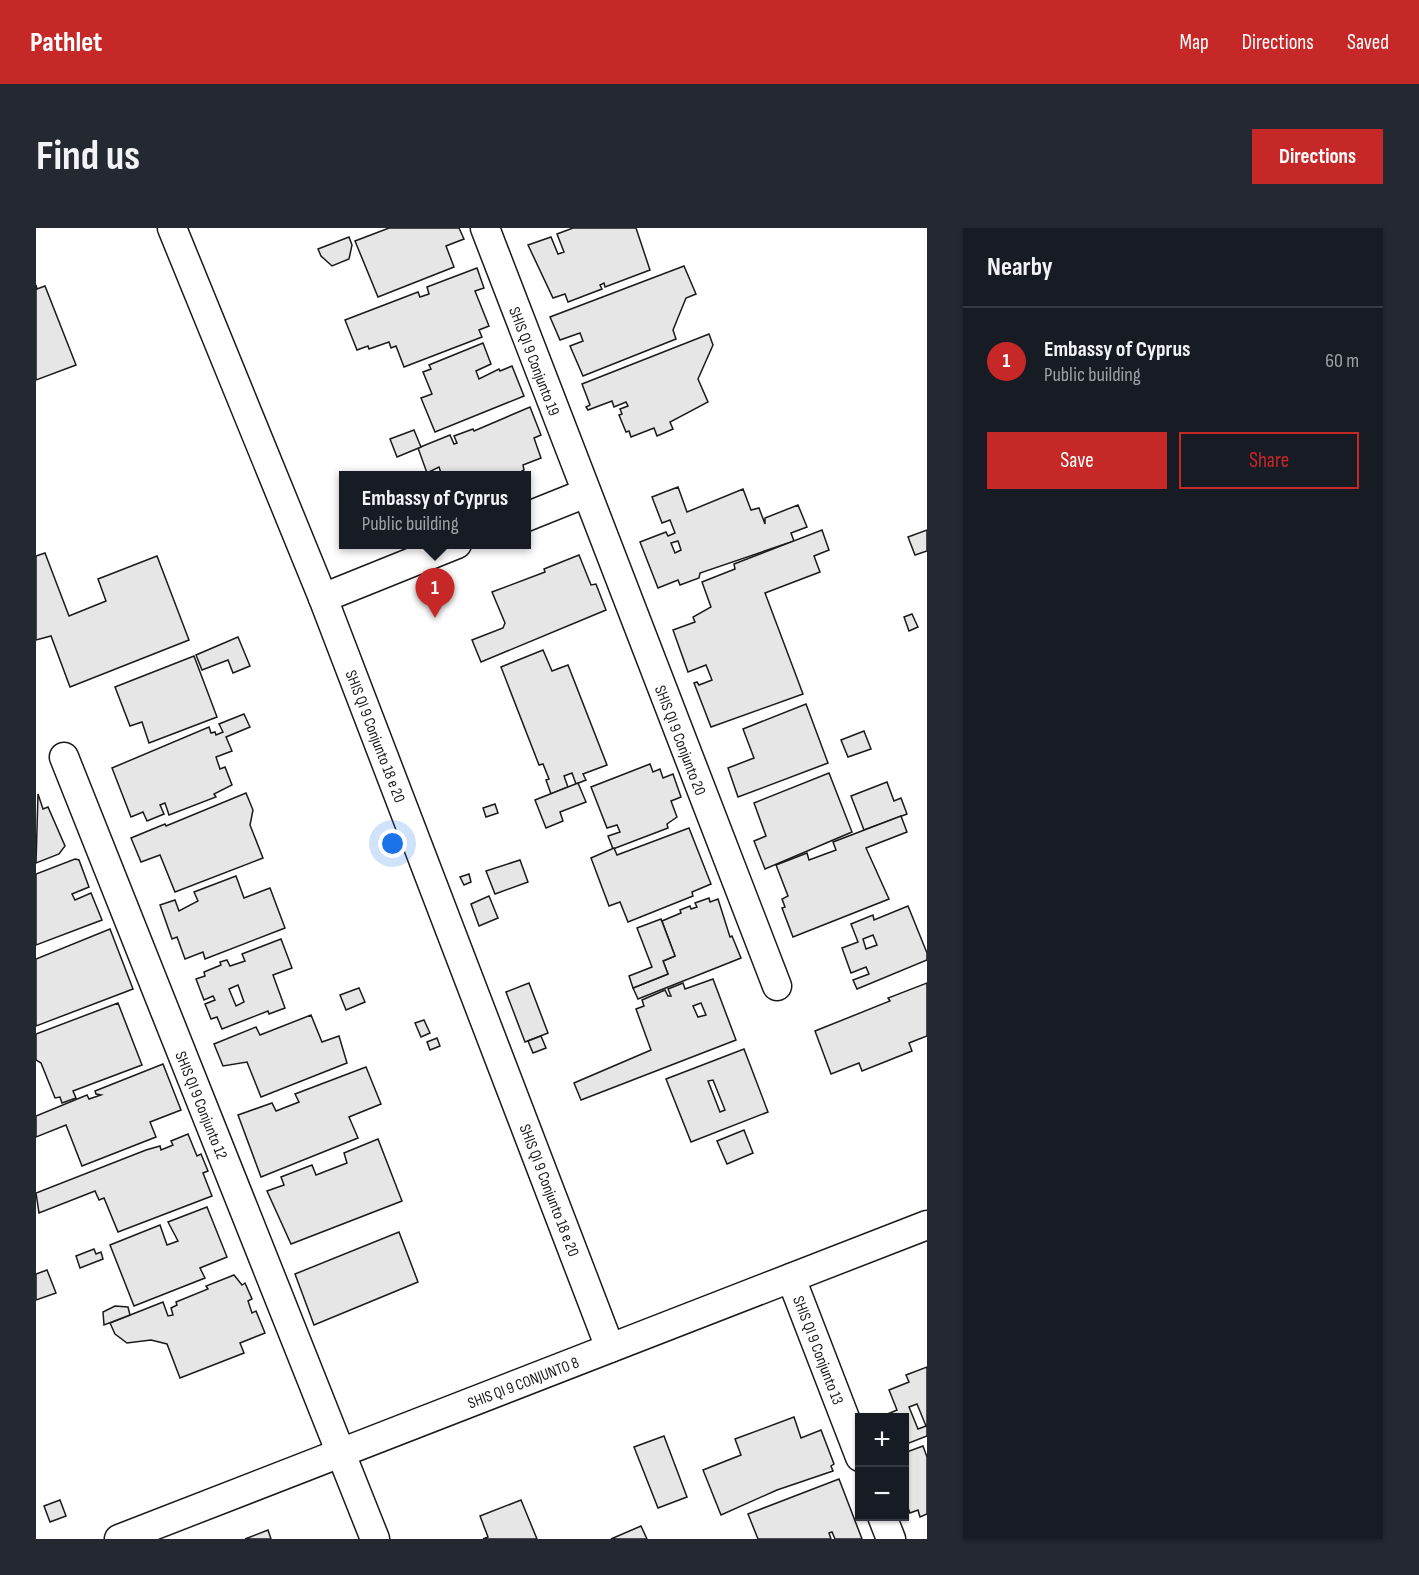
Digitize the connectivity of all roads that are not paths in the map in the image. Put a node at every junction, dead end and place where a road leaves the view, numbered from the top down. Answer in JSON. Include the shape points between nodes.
{"nodes":[{"id":1,"x":172,"y":228,"type":"edge"},
{"id":2,"x":485,"y":228,"type":"edge"},
{"id":3,"x":586,"y":494,"type":"junction"},
{"id":4,"x":531,"y":515,"type":"edge"},
{"id":5,"x":445,"y":549,"type":"edge"},
{"id":6,"x":323,"y":598,"type":"junction"},
{"id":7,"x":64,"y":757,"type":"dead end"},
{"id":8,"x":777,"y":986,"type":"dead end"},
{"id":9,"x":927,"y":1225,"type":"edge"},
{"id":10,"x":791,"y":1278,"type":"junction"},
{"id":11,"x":610,"y":1348,"type":"junction"},
{"id":12,"x":855,"y":1444,"type":"edge"},
{"id":13,"x":341,"y":1453,"type":"junction"},
{"id":14,"x":884,"y":1521,"type":"edge"},
{"id":15,"x":119,"y":1539,"type":"edge"},
{"id":16,"x":375,"y":1539,"type":"edge"},
{"id":17,"x":891,"y":1539,"type":"edge"}],
"edges":[{"from":1,"to":6,"type":"street","name":"SHIS QI 9 Conjunto 18 e 20"},
{"from":2,"to":3,"type":"street","name":"SHIS QI 9 Conjunto 19"},
{"from":3,"to":4,"type":"street"},
{"from":3,"to":8,"type":"street","name":"SHIS QI 9 Conjunto 20"},
{"from":5,"to":6,"type":"street"},
{"from":6,"to":11,"type":"street","name":"SHIS QI 9 Conjunto 18 e 20"},
{"from":7,"to":13,"type":"street","name":"SHIS QI 9 Conjunto 12"},
{"from":9,"to":10,"type":"street","name":"SHIS QI 9 CONJUNTO 8"},
{"from":10,"to":11,"type":"street","name":"SHIS QI 9 CONJUNTO 8"},
{"from":10,"to":12,"type":"street","name":"SHIS QI 9 Conjunto 13"},
{"from":11,"to":13,"type":"street","name":"SHIS QI 9 CONJUNTO 8"},
{"from":13,"to":15,"type":"street","name":"SHIS QI 9 CONJUNTO 8"},
{"from":13,"to":16,"type":"street","name":"SHIS QI 9 Conjunto 12"},
{"from":14,"to":17,"type":"street"}]}
